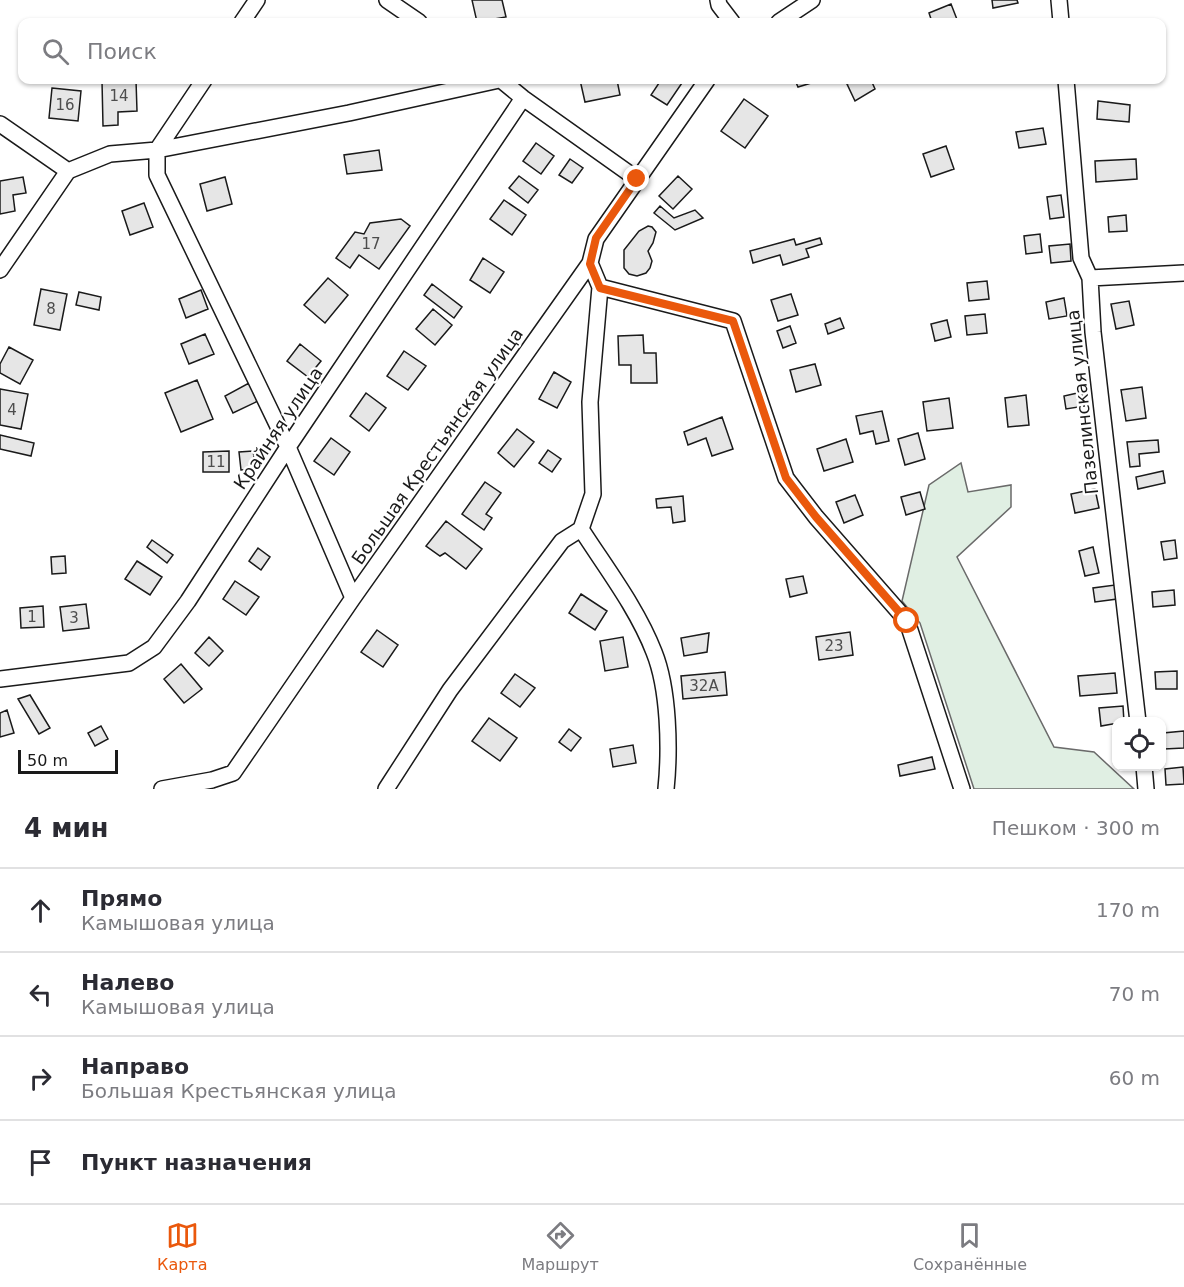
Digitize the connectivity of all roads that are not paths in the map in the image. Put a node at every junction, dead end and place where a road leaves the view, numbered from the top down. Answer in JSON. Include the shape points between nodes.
{"nodes":[{"id":1,"x":257,"y":0,"type":"edge"},
{"id":2,"x":387,"y":0,"type":"edge"},
{"id":3,"x":718,"y":0,"type":"edge"},
{"id":4,"x":812,"y":0,"type":"edge"},
{"id":5,"x":1059,"y":0,"type":"edge"},
{"id":6,"x":245,"y":18,"type":"edge"},
{"id":7,"x":413,"y":18,"type":"edge"},
{"id":8,"x":729,"y":18,"type":"edge"},
{"id":9,"x":785,"y":18,"type":"edge"},
{"id":10,"x":1061,"y":18,"type":"edge"},
{"id":11,"x":201,"y":84,"type":"edge"},
{"id":12,"x":482,"y":84,"type":"edge"},
{"id":13,"x":505,"y":84,"type":"edge"},
{"id":14,"x":704,"y":84,"type":"edge"},
{"id":15,"x":1066,"y":84,"type":"edge"},
{"id":16,"x":524,"y":98,"type":"junction"},
{"id":17,"x":0,"y":124,"type":"edge"},
{"id":18,"x":157,"y":150,"type":"junction"},
{"id":19,"x":68,"y":171,"type":"junction"},
{"id":20,"x":637,"y":179,"type":"junction"},
{"id":21,"x":590,"y":264,"type":"junction"},
{"id":22,"x":0,"y":270,"type":"edge"},
{"id":23,"x":1184,"y":273,"type":"edge"},
{"id":24,"x":1090,"y":278,"type":"junction"},
{"id":25,"x":600,"y":288,"type":"junction"},
{"id":26,"x":288,"y":447,"type":"junction"},
{"id":27,"x":580,"y":530,"type":"junction"},
{"id":28,"x":353,"y":598,"type":"junction"},
{"id":29,"x":0,"y":679,"type":"edge"},
{"id":30,"x":1137,"y":717,"type":"edge"},
{"id":31,"x":1144,"y":771,"type":"edge"},
{"id":32,"x":162,"y":789,"type":"edge"},
{"id":33,"x":386,"y":789,"type":"edge"},
{"id":34,"x":666,"y":789,"type":"edge"},
{"id":35,"x":962,"y":789,"type":"edge"},
{"id":36,"x":1146,"y":789,"type":"edge"}],
"edges":[{"from":1,"to":6,"type":"street"},
{"from":2,"to":7,"type":"street"},
{"from":3,"to":8,"type":"street"},
{"from":4,"to":9,"type":"street"},
{"from":5,"to":10,"type":"street"},
{"from":11,"to":18,"type":"street"},
{"from":12,"to":18,"type":"street"},
{"from":13,"to":16,"type":"street"},
{"from":14,"to":20,"type":"street","name":"Большая Крестьянская улица"},
{"from":15,"to":24,"type":"street","name":"Пазелинская улица","via":[[1081,258]]},
{"from":16,"to":20,"type":"street"},
{"from":16,"to":26,"type":"street","name":"Крайняя улица"},
{"from":17,"to":19,"type":"street"},
{"from":18,"to":19,"type":"street","via":[[110,154]]},
{"from":18,"to":26,"type":"street","via":[[157,176]]},
{"from":19,"to":22,"type":"street"},
{"from":20,"to":21,"type":"street","name":"Большая Крестьянская улица","via":[[596,238]]},
{"from":21,"to":25,"type":"street"},
{"from":21,"to":28,"type":"street","name":"Большая Крестьянская улица"},
{"from":23,"to":24,"type":"street"},
{"from":24,"to":30,"type":"street","name":"Пазелинская улица"},
{"from":25,"to":27,"type":"street","via":[[590,402],[593,494]]},
{"from":25,"to":35,"type":"street","via":[[733,321],[786,478],[907,621]]},
{"from":26,"to":28,"type":"street"},
{"from":26,"to":29,"type":"street","name":"Крайняя улица","via":[[154,647],[129,663]]},
{"from":27,"to":33,"type":"street","via":[[562,541],[499,624],[450,690]]},
{"from":27,"to":34,"type":"street","via":[[630,605],[654,651],[666,713]]},
{"from":28,"to":32,"type":"street","name":"Большая Крестьянская улица","via":[[233,773]]},
{"from":31,"to":36,"type":"street"}]}
